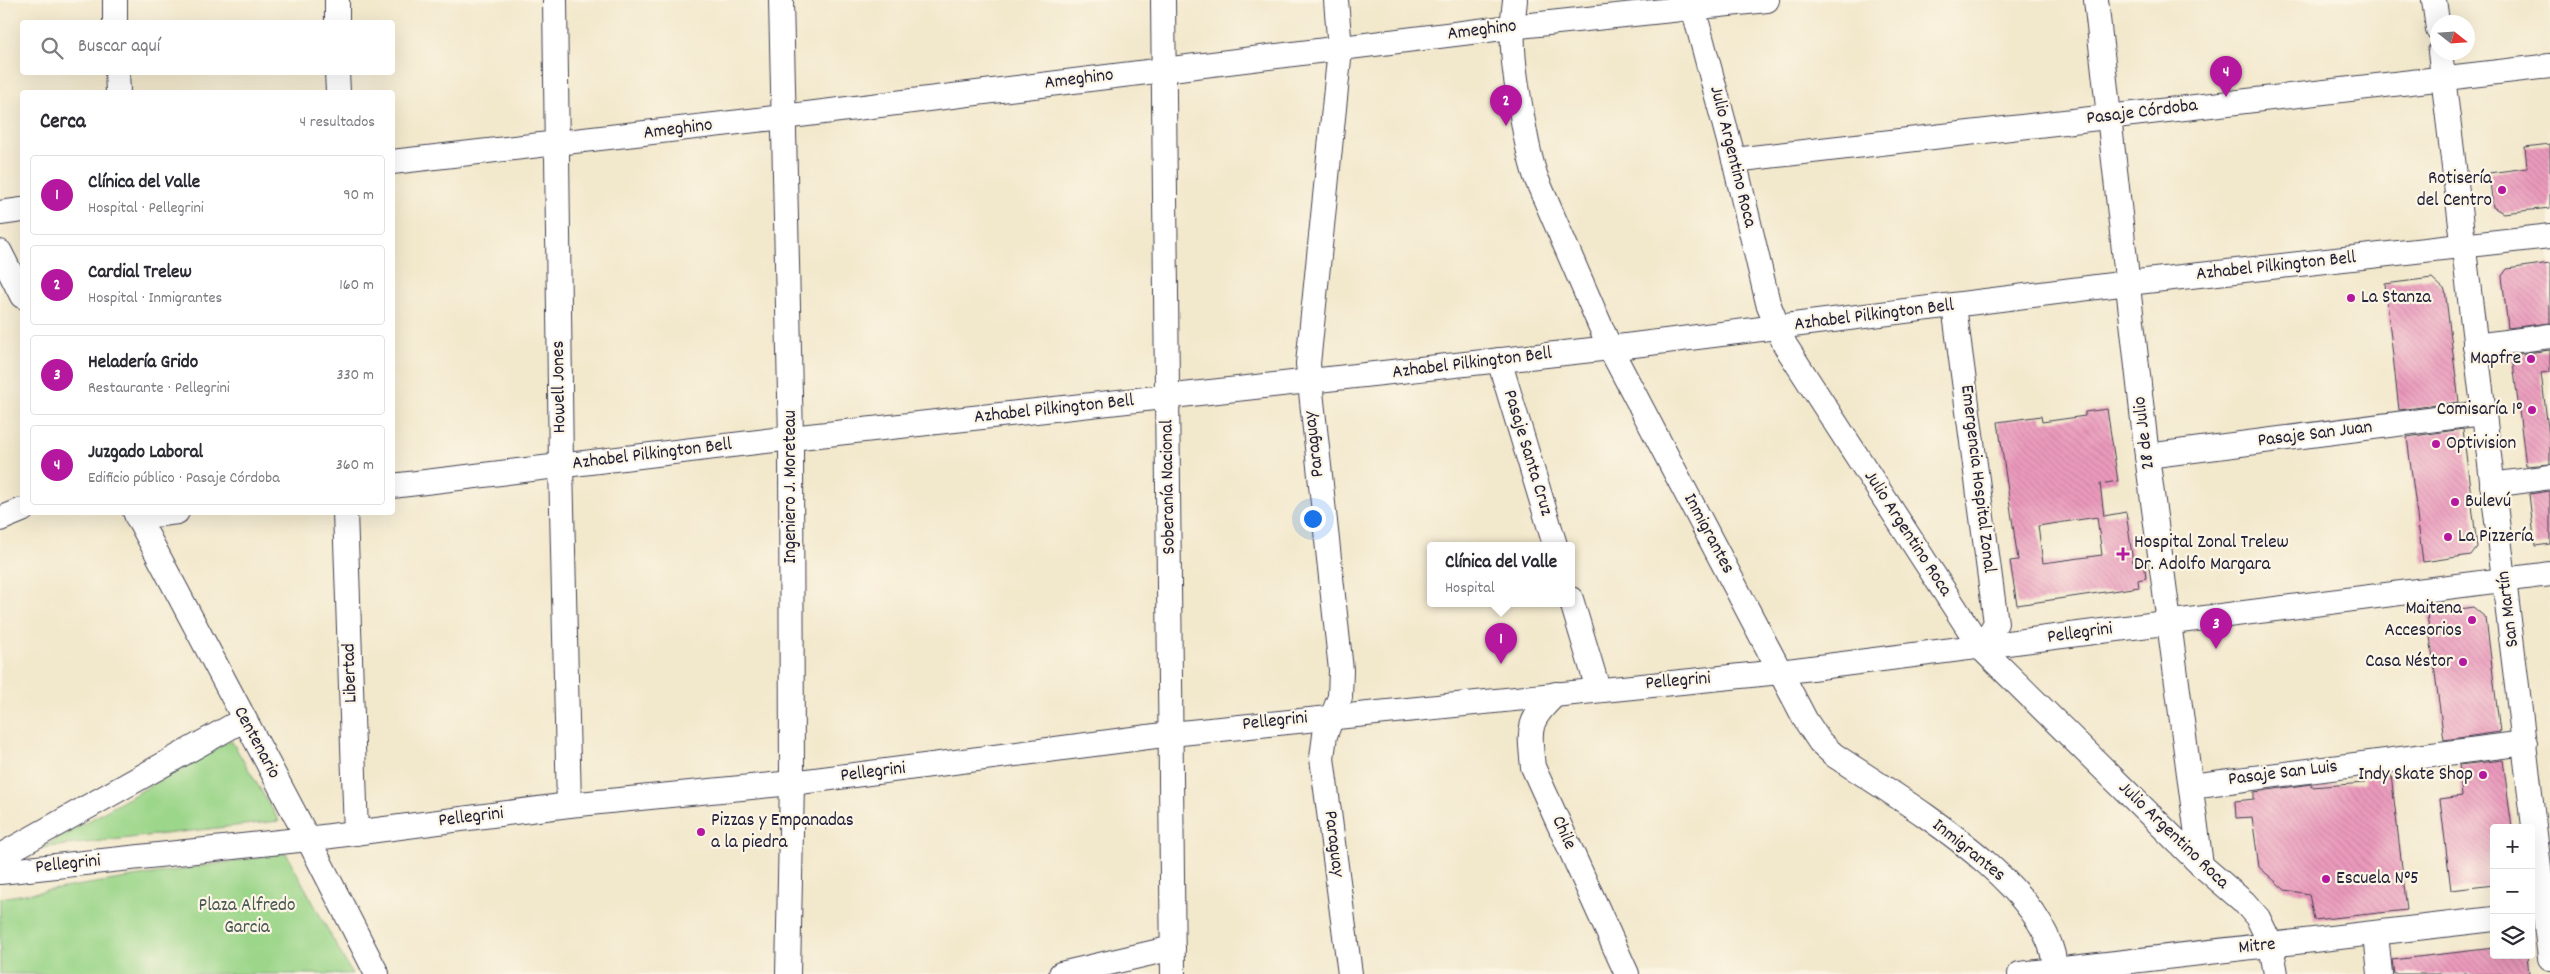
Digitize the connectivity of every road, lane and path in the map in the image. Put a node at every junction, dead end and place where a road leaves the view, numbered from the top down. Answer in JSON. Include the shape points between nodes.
{"nodes":[{"id":1,"x":114,"y":0,"type":"edge"},
{"id":2,"x":337,"y":0,"type":"edge"},
{"id":3,"x":555,"y":0,"type":"edge"},
{"id":4,"x":781,"y":0,"type":"edge"},
{"id":5,"x":1163,"y":0,"type":"edge"},
{"id":6,"x":1336,"y":0,"type":"edge"},
{"id":7,"x":1515,"y":0,"type":"edge"},
{"id":8,"x":1767,"y":0,"type":"edge"},
{"id":9,"x":2096,"y":0,"type":"edge"},
{"id":10,"x":2434,"y":0,"type":"edge"},
{"id":11,"x":1692,"y":4,"type":"edge"},
{"id":12,"x":2436,"y":15,"type":"edge"},
{"id":13,"x":115,"y":20,"type":"edge"},
{"id":14,"x":337,"y":20,"type":"edge"},
{"id":15,"x":1511,"y":27,"type":"junction"},
{"id":16,"x":1340,"y":49,"type":"junction"},
{"id":17,"x":2441,"y":60,"type":"edge"},
{"id":18,"x":2550,"y":66,"type":"edge"},
{"id":19,"x":1163,"y":69,"type":"junction"},
{"id":20,"x":117,"y":75,"type":"edge"},
{"id":21,"x":338,"y":75,"type":"edge"},
{"id":22,"x":2443,"y":78,"type":"junction"},
{"id":23,"x":118,"y":90,"type":"edge"},
{"id":24,"x":338,"y":90,"type":"edge"},
{"id":25,"x":2109,"y":117,"type":"junction"},
{"id":26,"x":782,"y":118,"type":"junction"},
{"id":27,"x":556,"y":144,"type":"junction"},
{"id":28,"x":1734,"y":160,"type":"junction"},
{"id":29,"x":395,"y":162,"type":"edge"},
{"id":30,"x":20,"y":210,"type":"edge"},
{"id":31,"x":0,"y":213,"type":"edge"},
{"id":32,"x":2550,"y":236,"type":"edge"},
{"id":33,"x":2464,"y":246,"type":"junction"},
{"id":34,"x":0,"y":252,"type":"edge"},
{"id":35,"x":2128,"y":283,"type":"junction"},
{"id":36,"x":20,"y":292,"type":"edge"},
{"id":37,"x":1954,"y":306,"type":"junction"},
{"id":38,"x":1777,"y":328,"type":"junction"},
{"id":39,"x":2550,"y":336,"type":"edge"},
{"id":40,"x":2475,"y":346,"type":"junction"},
{"id":41,"x":1610,"y":348,"type":"junction"},
{"id":42,"x":1499,"y":360,"type":"junction"},
{"id":43,"x":1308,"y":383,"type":"junction"},
{"id":44,"x":1168,"y":398,"type":"junction"},
{"id":45,"x":2483,"y":413,"type":"junction"},
{"id":46,"x":791,"y":438,"type":"junction"},
{"id":47,"x":2147,"y":456,"type":"junction"},
{"id":48,"x":561,"y":466,"type":"junction"},
{"id":49,"x":2550,"y":477,"type":"edge"},
{"id":50,"x":2492,"y":485,"type":"junction"},
{"id":51,"x":395,"y":486,"type":"edge"},
{"id":52,"x":20,"y":511,"type":"edge"},
{"id":53,"x":136,"y":515,"type":"edge"},
{"id":54,"x":345,"y":515,"type":"edge"},
{"id":55,"x":0,"y":519,"type":"edge"},
{"id":56,"x":1554,"y":542,"type":"edge"},
{"id":57,"x":2550,"y":574,"type":"edge"},
{"id":58,"x":2505,"y":580,"type":"junction"},
{"id":59,"x":1573,"y":607,"type":"edge"},
{"id":60,"x":2170,"y":621,"type":"junction"},
{"id":61,"x":1981,"y":648,"type":"junction"},
{"id":62,"x":1780,"y":672,"type":"junction"},
{"id":63,"x":1598,"y":689,"type":"junction"},
{"id":64,"x":1556,"y":694,"type":"junction"},
{"id":65,"x":1333,"y":716,"type":"junction"},
{"id":66,"x":243,"y":720,"type":"junction"},
{"id":67,"x":1171,"y":734,"type":"junction"},
{"id":68,"x":2525,"y":744,"type":"junction"},
{"id":69,"x":792,"y":783,"type":"junction"},
{"id":70,"x":2191,"y":786,"type":"junction"},
{"id":71,"x":570,"y":805,"type":"junction"},
{"id":72,"x":356,"y":833,"type":"junction"},
{"id":73,"x":308,"y":839,"type":"junction"},
{"id":74,"x":0,"y":856,"type":"edge"},
{"id":75,"x":2201,"y":865,"type":"junction"},
{"id":76,"x":0,"y":872,"type":"edge"},
{"id":77,"x":2542,"y":913,"type":"edge"},
{"id":78,"x":2490,"y":920,"type":"edge"},
{"id":79,"x":2376,"y":934,"type":"junction"},
{"id":80,"x":2271,"y":946,"type":"junction"},
{"id":81,"x":1173,"y":948,"type":"junction"},
{"id":82,"x":2550,"y":958,"type":"edge"},
{"id":83,"x":2055,"y":972,"type":"edge"},
{"id":84,"x":377,"y":974,"type":"edge"},
{"id":85,"x":788,"y":974,"type":"edge"},
{"id":86,"x":1061,"y":974,"type":"edge"},
{"id":87,"x":1173,"y":974,"type":"edge"},
{"id":88,"x":1350,"y":974,"type":"edge"},
{"id":89,"x":1627,"y":974,"type":"edge"},
{"id":90,"x":2020,"y":974,"type":"edge"},
{"id":91,"x":2276,"y":974,"type":"edge"},
{"id":92,"x":2380,"y":974,"type":"edge"}],
"edges":[{"from":1,"to":13,"type":"street"},
{"from":2,"to":14,"type":"street"},
{"from":3,"to":27,"type":"street","name":"Howell Jones"},
{"from":4,"to":26,"type":"street","name":"Ingeniero J. Moreteau"},
{"from":5,"to":19,"type":"street","name":"Soberanía Nacional"},
{"from":6,"to":16,"type":"street","name":"Paraguay"},
{"from":7,"to":15,"type":"street","name":"Inmigrantes"},
{"from":8,"to":11,"type":"street","name":"Ameghino"},
{"from":9,"to":25,"type":"street","name":"28 de Julio"},
{"from":10,"to":12,"type":"street"},
{"from":11,"to":15,"type":"street","name":"Ameghino"},
{"from":11,"to":28,"type":"street","name":"Julio Argentino Roca"},
{"from":15,"to":16,"type":"street","name":"Ameghino"},
{"from":15,"to":41,"type":"street","name":"Inmigrantes","via":[[1514,72],[1530,162]]},
{"from":16,"to":19,"type":"street","name":"Ameghino"},
{"from":16,"to":43,"type":"street","name":"Paraguay"},
{"from":17,"to":22,"type":"street","name":"San Martín"},
{"from":18,"to":22,"type":"street","name":"Pasaje Córdoba"},
{"from":19,"to":26,"type":"street","name":"Ameghino"},
{"from":19,"to":44,"type":"street","name":"Soberanía Nacional"},
{"from":20,"to":23,"type":"street"},
{"from":21,"to":24,"type":"street"},
{"from":22,"to":25,"type":"street","name":"Pasaje Córdoba"},
{"from":22,"to":33,"type":"street","name":"San Martín"},
{"from":25,"to":28,"type":"street","name":"Pasaje Córdoba"},
{"from":25,"to":35,"type":"street","name":"28 de Julio"},
{"from":26,"to":27,"type":"street","name":"Ameghino"},
{"from":26,"to":46,"type":"street","name":"Ingeniero J. Moreteau"},
{"from":27,"to":29,"type":"street","name":"Ameghino"},
{"from":27,"to":48,"type":"street","name":"Howell Jones"},
{"from":28,"to":38,"type":"street","name":"Julio Argentino Roca","via":[[1768,303]]},
{"from":30,"to":31,"type":"street"},
{"from":32,"to":33,"type":"street","name":"Azhabel Pilkington Bell"},
{"from":33,"to":35,"type":"street","name":"Azhabel Pilkington Bell"},
{"from":33,"to":40,"type":"street","name":"San Martín"},
{"from":34,"to":36,"type":"street"},
{"from":35,"to":37,"type":"street","name":"Azhabel Pilkington Bell"},
{"from":35,"to":47,"type":"street","name":"28 de Julio"},
{"from":37,"to":38,"type":"street","name":"Azhabel Pilkington Bell"},
{"from":37,"to":61,"type":"street","name":"Emergencia Hospital Zonal","via":[[1996,622]]},
{"from":38,"to":41,"type":"street","name":"Azhabel Pilkington Bell"},
{"from":38,"to":61,"type":"street","name":"Julio Argentino Roca"},
{"from":39,"to":40,"type":"street"},
{"from":40,"to":45,"type":"street","name":"San Martín"},
{"from":41,"to":42,"type":"street","name":"Azhabel Pilkington Bell"},
{"from":41,"to":62,"type":"street","name":"Inmigrantes"},
{"from":42,"to":43,"type":"street","name":"Azhabel Pilkington Bell"},
{"from":42,"to":56,"type":"street","name":"Pasaje Santa Cruz"},
{"from":43,"to":44,"type":"street","name":"Azhabel Pilkington Bell"},
{"from":43,"to":65,"type":"street","name":"Paraguay","via":[[1341,670],[1340,697]]},
{"from":44,"to":46,"type":"street","name":"Azhabel Pilkington Bell"},
{"from":44,"to":67,"type":"street","name":"Soberanía Nacional"},
{"from":45,"to":47,"type":"street","name":"Pasaje San Juan"},
{"from":45,"to":50,"type":"street","name":"San Martín"},
{"from":46,"to":48,"type":"street","name":"Azhabel Pilkington Bell"},
{"from":46,"to":69,"type":"street","name":"Ingeniero J. Moreteau"},
{"from":47,"to":60,"type":"street","name":"28 de Julio"},
{"from":48,"to":51,"type":"street","name":"Azhabel Pilkington Bell"},
{"from":48,"to":71,"type":"street","name":"Howell Jones"},
{"from":49,"to":50,"type":"street"},
{"from":50,"to":58,"type":"street","name":"San Martín"},
{"from":52,"to":55,"type":"street"},
{"from":53,"to":66,"type":"street","name":"Centenario"},
{"from":54,"to":72,"type":"street","name":"Libertad"},
{"from":57,"to":58,"type":"street","name":"Pellegrini"},
{"from":58,"to":60,"type":"street","name":"Pellegrini"},
{"from":58,"to":68,"type":"street","name":"San Martín"},
{"from":59,"to":63,"type":"street"},
{"from":60,"to":61,"type":"street","name":"Pellegrini"},
{"from":60,"to":70,"type":"street","name":"28 de Julio"},
{"from":61,"to":62,"type":"street","name":"Pellegrini"},
{"from":61,"to":75,"type":"street","name":"Julio Argentino Roca"},
{"from":62,"to":63,"type":"street","name":"Pellegrini"},
{"from":62,"to":83,"type":"street","name":"Inmigrantes","via":[[1820,742],[1834,755],[1959,840],[2010,884],[2038,921],[2050,945]]},
{"from":63,"to":64,"type":"street","name":"Pellegrini"},
{"from":64,"to":65,"type":"street","name":"Pellegrini"},
{"from":64,"to":89,"type":"street","name":"Chile","via":[[1537,712],[1533,722],[1533,766]]},
{"from":65,"to":67,"type":"street","name":"Pellegrini"},
{"from":65,"to":88,"type":"street","name":"Paraguay","via":[[1325,734],[1322,758]]},
{"from":66,"to":73,"type":"street","name":"Centenario"},
{"from":66,"to":74,"type":"street","name":"Pellegrini"},
{"from":67,"to":69,"type":"street","name":"Pellegrini"},
{"from":67,"to":81,"type":"street","name":"Soberanía Nacional"},
{"from":68,"to":70,"type":"street","name":"Pasaje San Luis"},
{"from":68,"to":77,"type":"street","name":"San Martín"},
{"from":69,"to":71,"type":"street","name":"Pellegrini"},
{"from":69,"to":85,"type":"street","name":"Ingeniero J. Moreteau"},
{"from":70,"to":75,"type":"street","name":"28 de Julio"},
{"from":71,"to":72,"type":"street","name":"Pellegrini"},
{"from":72,"to":73,"type":"street","name":"Pellegrini"},
{"from":73,"to":76,"type":"street","name":"Pellegrini"},
{"from":73,"to":84,"type":"street","name":"Centenario"},
{"from":75,"to":80,"type":"street","name":"Julio Argentino Roca","via":[[2258,918]]},
{"from":77,"to":82,"type":"street","name":"San Martín"},
{"from":78,"to":79,"type":"street","name":"Mitre"},
{"from":79,"to":80,"type":"street","name":"Mitre"},
{"from":79,"to":92,"type":"street"},
{"from":80,"to":83,"type":"street","name":"Mitre"},
{"from":80,"to":91,"type":"street","name":"Julio Argentino Roca"},
{"from":81,"to":86,"type":"street"},
{"from":81,"to":87,"type":"street","name":"Soberanía Nacional"},
{"from":83,"to":90,"type":"street","name":"Mitre"}]}
